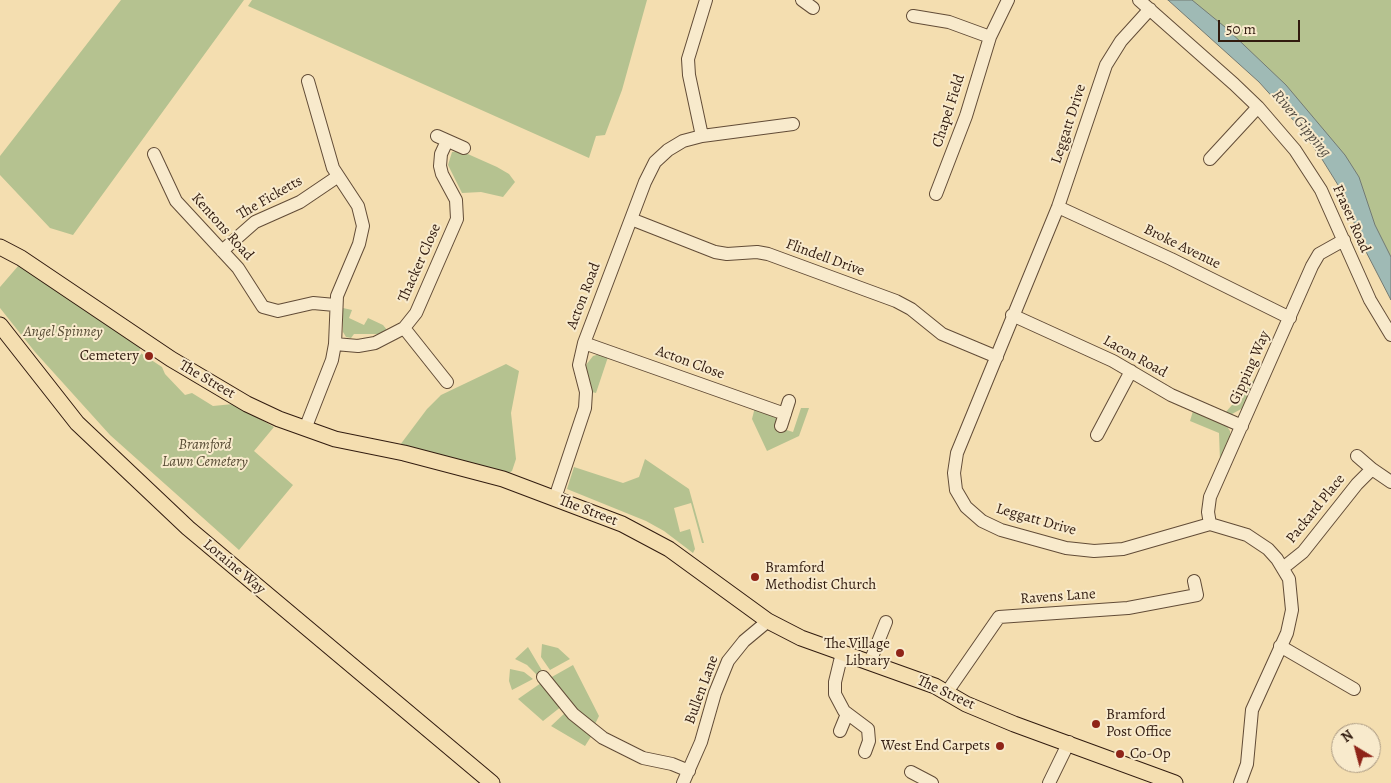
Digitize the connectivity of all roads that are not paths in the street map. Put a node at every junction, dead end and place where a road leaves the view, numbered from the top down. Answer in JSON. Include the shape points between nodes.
{"nodes":[{"id":1,"x":706,"y":0,"type":"edge"},
{"id":2,"x":802,"y":0,"type":"edge"},
{"id":3,"x":1008,"y":0,"type":"edge"},
{"id":4,"x":1140,"y":0,"type":"edge"},
{"id":5,"x":813,"y":8,"type":"dead end"},
{"id":6,"x":1150,"y":9,"type":"junction"},
{"id":7,"x":913,"y":16,"type":"dead end"},
{"id":8,"x":990,"y":37,"type":"junction"},
{"id":9,"x":308,"y":81,"type":"dead end"},
{"id":10,"x":1258,"y":107,"type":"junction"},
{"id":11,"x":792,"y":124,"type":"dead end"},
{"id":12,"x":702,"y":136,"type":"junction"},
{"id":13,"x":464,"y":148,"type":"dead end"},
{"id":14,"x":154,"y":154,"type":"dead end"},
{"id":15,"x":1210,"y":159,"type":"dead end"},
{"id":16,"x":337,"y":177,"type":"junction"},
{"id":17,"x":936,"y":194,"type":"dead end"},
{"id":18,"x":1058,"y":207,"type":"junction"},
{"id":19,"x":631,"y":219,"type":"junction"},
{"id":20,"x":1344,"y":240,"type":"junction"},
{"id":21,"x":0,"y":247,"type":"edge"},
{"id":22,"x":222,"y":251,"type":"junction"},
{"id":23,"x":335,"y":304,"type":"junction"},
{"id":24,"x":1012,"y":316,"type":"junction"},
{"id":25,"x":1290,"y":318,"type":"junction"},
{"id":26,"x":0,"y":326,"type":"edge"},
{"id":27,"x":404,"y":328,"type":"junction"},
{"id":28,"x":1391,"y":335,"type":"edge"},
{"id":29,"x":584,"y":343,"type":"junction"},
{"id":30,"x":336,"y":344,"type":"junction"},
{"id":31,"x":997,"y":357,"type":"junction"},
{"id":32,"x":1131,"y":371,"type":"junction"},
{"id":33,"x":447,"y":382,"type":"dead end"},
{"id":34,"x":790,"y":401,"type":"dead end"},
{"id":35,"x":1242,"y":426,"type":"junction"},
{"id":36,"x":305,"y":428,"type":"junction"},
{"id":37,"x":1096,"y":436,"type":"dead end"},
{"id":38,"x":1357,"y":456,"type":"dead end"},
{"id":39,"x":1372,"y":469,"type":"junction"},
{"id":40,"x":1391,"y":482,"type":"edge"},
{"id":41,"x":554,"y":498,"type":"junction"},
{"id":42,"x":1210,"y":524,"type":"junction"},
{"id":43,"x":1283,"y":568,"type":"junction"},
{"id":44,"x":1194,"y":581,"type":"dead end"},
{"id":45,"x":768,"y":621,"type":"junction"},
{"id":46,"x":886,"y":622,"type":"dead end"},
{"id":47,"x":1280,"y":646,"type":"junction"},
{"id":48,"x":842,"y":653,"type":"junction"},
{"id":49,"x":870,"y":662,"type":"junction"},
{"id":50,"x":543,"y":678,"type":"dead end"},
{"id":51,"x":1354,"y":689,"type":"dead end"},
{"id":52,"x":947,"y":692,"type":"junction"},
{"id":53,"x":847,"y":714,"type":"junction"},
{"id":54,"x":840,"y":730,"type":"dead end"},
{"id":55,"x":1069,"y":742,"type":"junction"},
{"id":56,"x":865,"y":752,"type":"dead end"},
{"id":57,"x":912,"y":772,"type":"dead end"},
{"id":58,"x":686,"y":777,"type":"edge"},
{"id":59,"x":492,"y":783,"type":"edge"},
{"id":60,"x":932,"y":783,"type":"edge"},
{"id":61,"x":1049,"y":783,"type":"edge"},
{"id":62,"x":1175,"y":783,"type":"edge"},
{"id":63,"x":1240,"y":783,"type":"edge"}],
"edges":[{"from":1,"to":12,"type":"street","via":[[688,59]]},
{"from":2,"to":5,"type":"street"},
{"from":3,"to":8,"type":"street","name":"Chapel Field"},
{"from":4,"to":6,"type":"street","name":"Fraser Road"},
{"from":6,"to":10,"type":"street","name":"Fraser Road"},
{"from":6,"to":18,"type":"street","name":"Leggatt Drive","via":[[1106,65]]},
{"from":7,"to":8,"type":"street","via":[[949,22]]},
{"from":8,"to":17,"type":"street","name":"Chapel Field","via":[[966,116]]},
{"from":9,"to":16,"type":"street"},
{"from":10,"to":15,"type":"street"},
{"from":10,"to":20,"type":"street","name":"Fraser Road","via":[[1312,175]]},
{"from":11,"to":12,"type":"street","name":"Acton Road"},
{"from":12,"to":19,"type":"street","name":"Acton Road","via":[[675,145],[656,162]]},
{"from":13,"to":27,"type":"street","name":"Thacker Close","via":[[442,138],[440,166],[456,200],[457,219],[416,313]]},
{"from":14,"to":22,"type":"street","name":"Kentons Road","via":[[176,201]]},
{"from":16,"to":22,"type":"street","name":"The Ficketts","via":[[300,202],[256,222]]},
{"from":16,"to":23,"type":"street","via":[[358,206],[363,226]]},
{"from":18,"to":24,"type":"street","name":"Leggatt Drive"},
{"from":18,"to":25,"type":"street","name":"Broke Avenue"},
{"from":19,"to":29,"type":"street","name":"Acton Road"},
{"from":19,"to":31,"type":"street","name":"Flindell Drive","via":[[715,252],[768,254],[896,301],[942,334]]},
{"from":20,"to":25,"type":"street","name":"Gipping Way","via":[[1319,254]]},
{"from":20,"to":28,"type":"street","name":"Fraser Road","via":[[1370,300]]},
{"from":21,"to":36,"type":"main road","name":"The Street","via":[[171,359],[248,404]]},
{"from":22,"to":23,"type":"street","name":"Kentons Road","via":[[266,309],[278,311],[313,303]]},
{"from":23,"to":30,"type":"street"},
{"from":24,"to":31,"type":"street","name":"Leggatt Drive"},
{"from":24,"to":32,"type":"street","name":"Lacon Road"},
{"from":25,"to":35,"type":"street","name":"Gipping Way"},
{"from":26,"to":59,"type":"main road","name":"Loraine Way","via":[[76,424],[181,521]]},
{"from":27,"to":30,"type":"street","name":"Thacker Close","via":[[375,343],[358,346]]},
{"from":27,"to":33,"type":"street"},
{"from":29,"to":34,"type":"street","name":"Acton Close","via":[[783,420]]},
{"from":29,"to":41,"type":"street","name":"Acton Road","via":[[579,365],[586,392],[585,408]]},
{"from":30,"to":36,"type":"street","via":[[328,374]]},
{"from":31,"to":42,"type":"street","name":"Leggatt Drive","via":[[957,452],[954,473],[956,490],[966,507],[982,521],[1001,530],[1066,548],[1094,551],[1123,549]]},
{"from":32,"to":35,"type":"street","name":"Lacon Road","via":[[1171,395]]},
{"from":32,"to":37,"type":"street"},
{"from":35,"to":42,"type":"street","name":"Gipping Way","via":[[1210,497]]},
{"from":36,"to":41,"type":"main road","name":"The Street","via":[[335,439],[476,471]]},
{"from":38,"to":39,"type":"street"},
{"from":39,"to":40,"type":"street"},
{"from":39,"to":43,"type":"street","name":"Packard Place","via":[[1303,552]]},
{"from":41,"to":45,"type":"main road","name":"The Street","via":[[645,535]]},
{"from":42,"to":43,"type":"street","name":"Leggatt Drive","via":[[1233,529],[1258,541]]},
{"from":43,"to":47,"type":"street","name":"Leggatt Drive","via":[[1289,579],[1292,610],[1287,633]]},
{"from":44,"to":52,"type":"street","name":"Ravens Lane","via":[[1197,595],[1128,608],[999,617]]},
{"from":45,"to":48,"type":"main road","name":"The Street","via":[[801,638]]},
{"from":45,"to":58,"type":"street","name":"Bullen Lane","via":[[744,641],[728,661]]},
{"from":46,"to":49,"type":"street"},
{"from":47,"to":51,"type":"street"},
{"from":47,"to":63,"type":"street","name":"Leggatt Drive","via":[[1252,710],[1247,764]]},
{"from":48,"to":49,"type":"main road","name":"The Street"},
{"from":48,"to":53,"type":"street","via":[[834,688],[836,698]]},
{"from":49,"to":52,"type":"main road","name":"The Street"},
{"from":50,"to":58,"type":"street","via":[[573,714],[599,735],[643,758],[672,764]]},
{"from":52,"to":55,"type":"main road","name":"The Street","via":[[966,704],[1014,724]]},
{"from":53,"to":54,"type":"street"},
{"from":53,"to":56,"type":"street","via":[[868,729],[870,741]]},
{"from":55,"to":61,"type":"street"},
{"from":55,"to":62,"type":"main road","name":"The Street"},
{"from":57,"to":60,"type":"street"}]}
